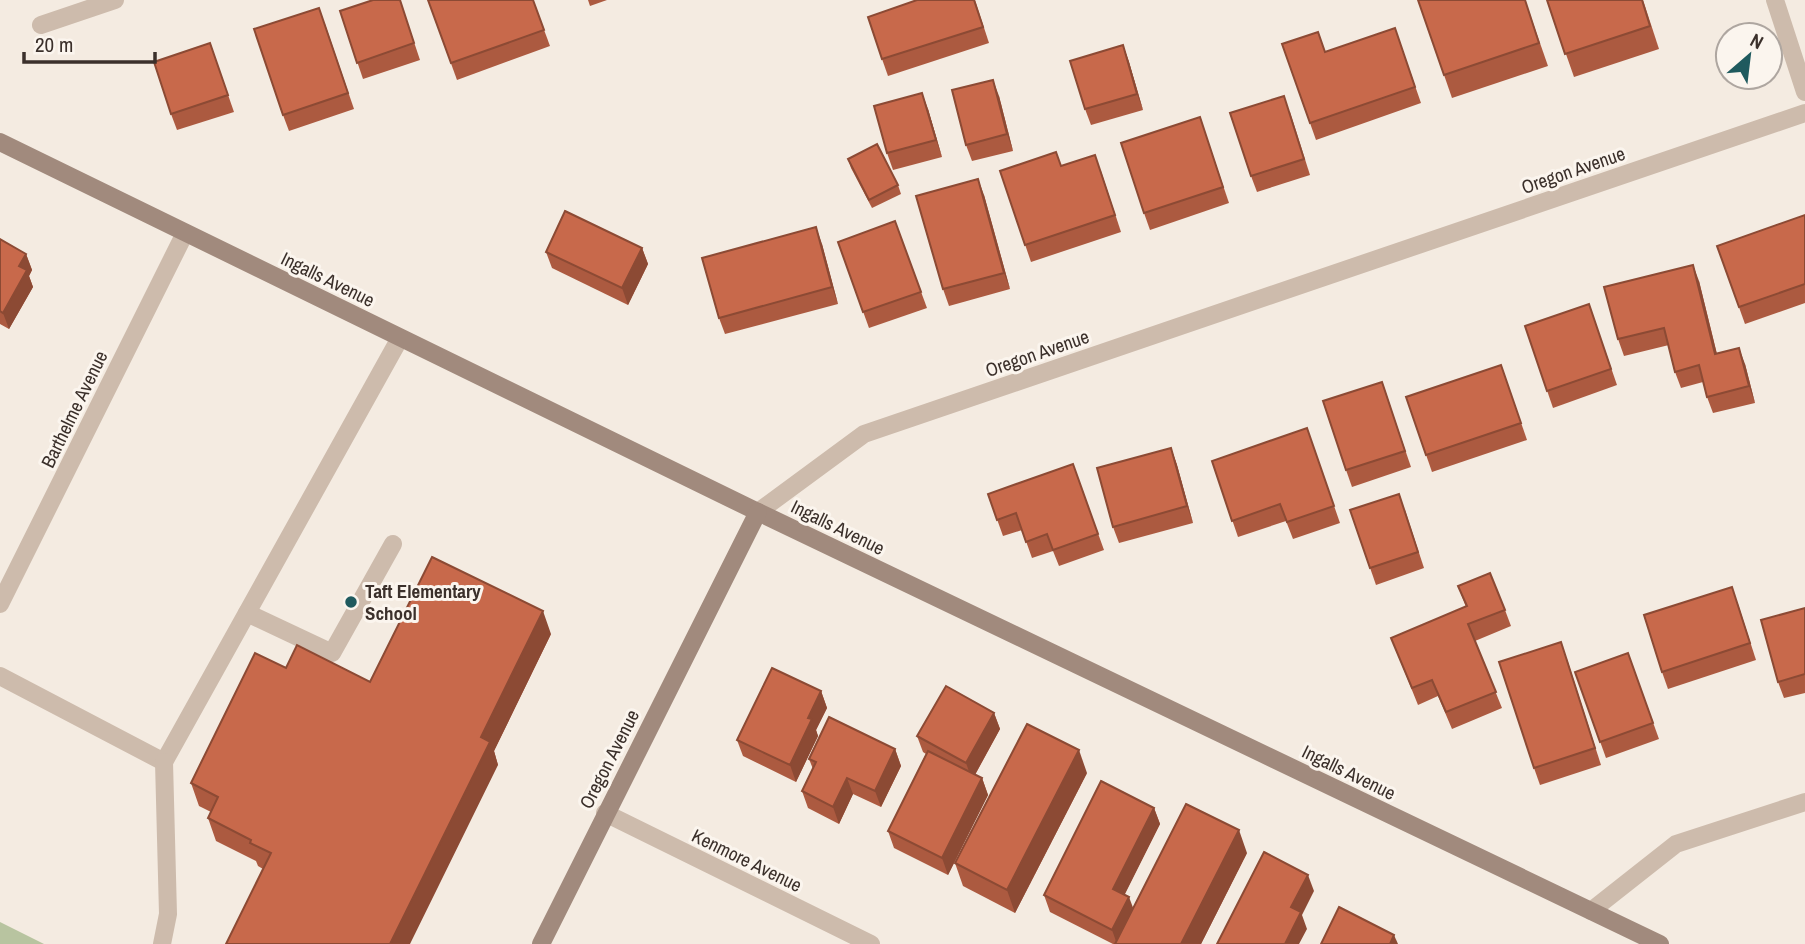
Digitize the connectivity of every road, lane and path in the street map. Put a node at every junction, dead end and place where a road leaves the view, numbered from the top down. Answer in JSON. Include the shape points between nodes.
{"nodes":[{"id":1,"x":115,"y":0,"type":"edge"},
{"id":2,"x":1775,"y":0,"type":"edge"},
{"id":3,"x":41,"y":25,"type":"dead end"},
{"id":4,"x":1805,"y":92,"type":"edge"},
{"id":5,"x":1805,"y":113,"type":"edge"},
{"id":6,"x":0,"y":142,"type":"edge"},
{"id":7,"x":185,"y":233,"type":"junction"},
{"id":8,"x":400,"y":338,"type":"junction"},
{"id":9,"x":758,"y":512,"type":"junction"},
{"id":10,"x":393,"y":544,"type":"dead end"},
{"id":11,"x":0,"y":604,"type":"edge"},
{"id":12,"x":247,"y":613,"type":"junction"},
{"id":13,"x":0,"y":676,"type":"edge"},
{"id":14,"x":164,"y":762,"type":"junction"},
{"id":15,"x":1805,"y":802,"type":"edge"},
{"id":16,"x":605,"y":813,"type":"junction"},
{"id":17,"x":1591,"y":911,"type":"junction"},
{"id":18,"x":162,"y":944,"type":"edge"},
{"id":19,"x":541,"y":944,"type":"edge"},
{"id":20,"x":871,"y":944,"type":"edge"},
{"id":21,"x":1660,"y":944,"type":"edge"}],
"edges":[{"from":1,"to":3,"type":"street"},
{"from":2,"to":4,"type":"street"},
{"from":5,"to":9,"type":"street","name":"Oregon Avenue","via":[[864,434]]},
{"from":6,"to":7,"type":"street","name":"Ingalls Avenue"},
{"from":7,"to":8,"type":"street","name":"Ingalls Avenue"},
{"from":7,"to":11,"type":"street","name":"Barthelme Avenue"},
{"from":8,"to":9,"type":"street","name":"Ingalls Avenue"},
{"from":8,"to":12,"type":"street"},
{"from":9,"to":16,"type":"street","name":"Oregon Avenue"},
{"from":9,"to":17,"type":"street","name":"Ingalls Avenue"},
{"from":10,"to":12,"type":"street","via":[[332,653]]},
{"from":12,"to":14,"type":"street"},
{"from":13,"to":14,"type":"street"},
{"from":14,"to":18,"type":"street","via":[[168,914]]},
{"from":15,"to":17,"type":"street","via":[[1676,844]]},
{"from":16,"to":19,"type":"street","name":"Oregon Avenue"},
{"from":16,"to":20,"type":"street","name":"Kenmore Avenue"},
{"from":17,"to":21,"type":"street","name":"Ingalls Avenue"}]}
